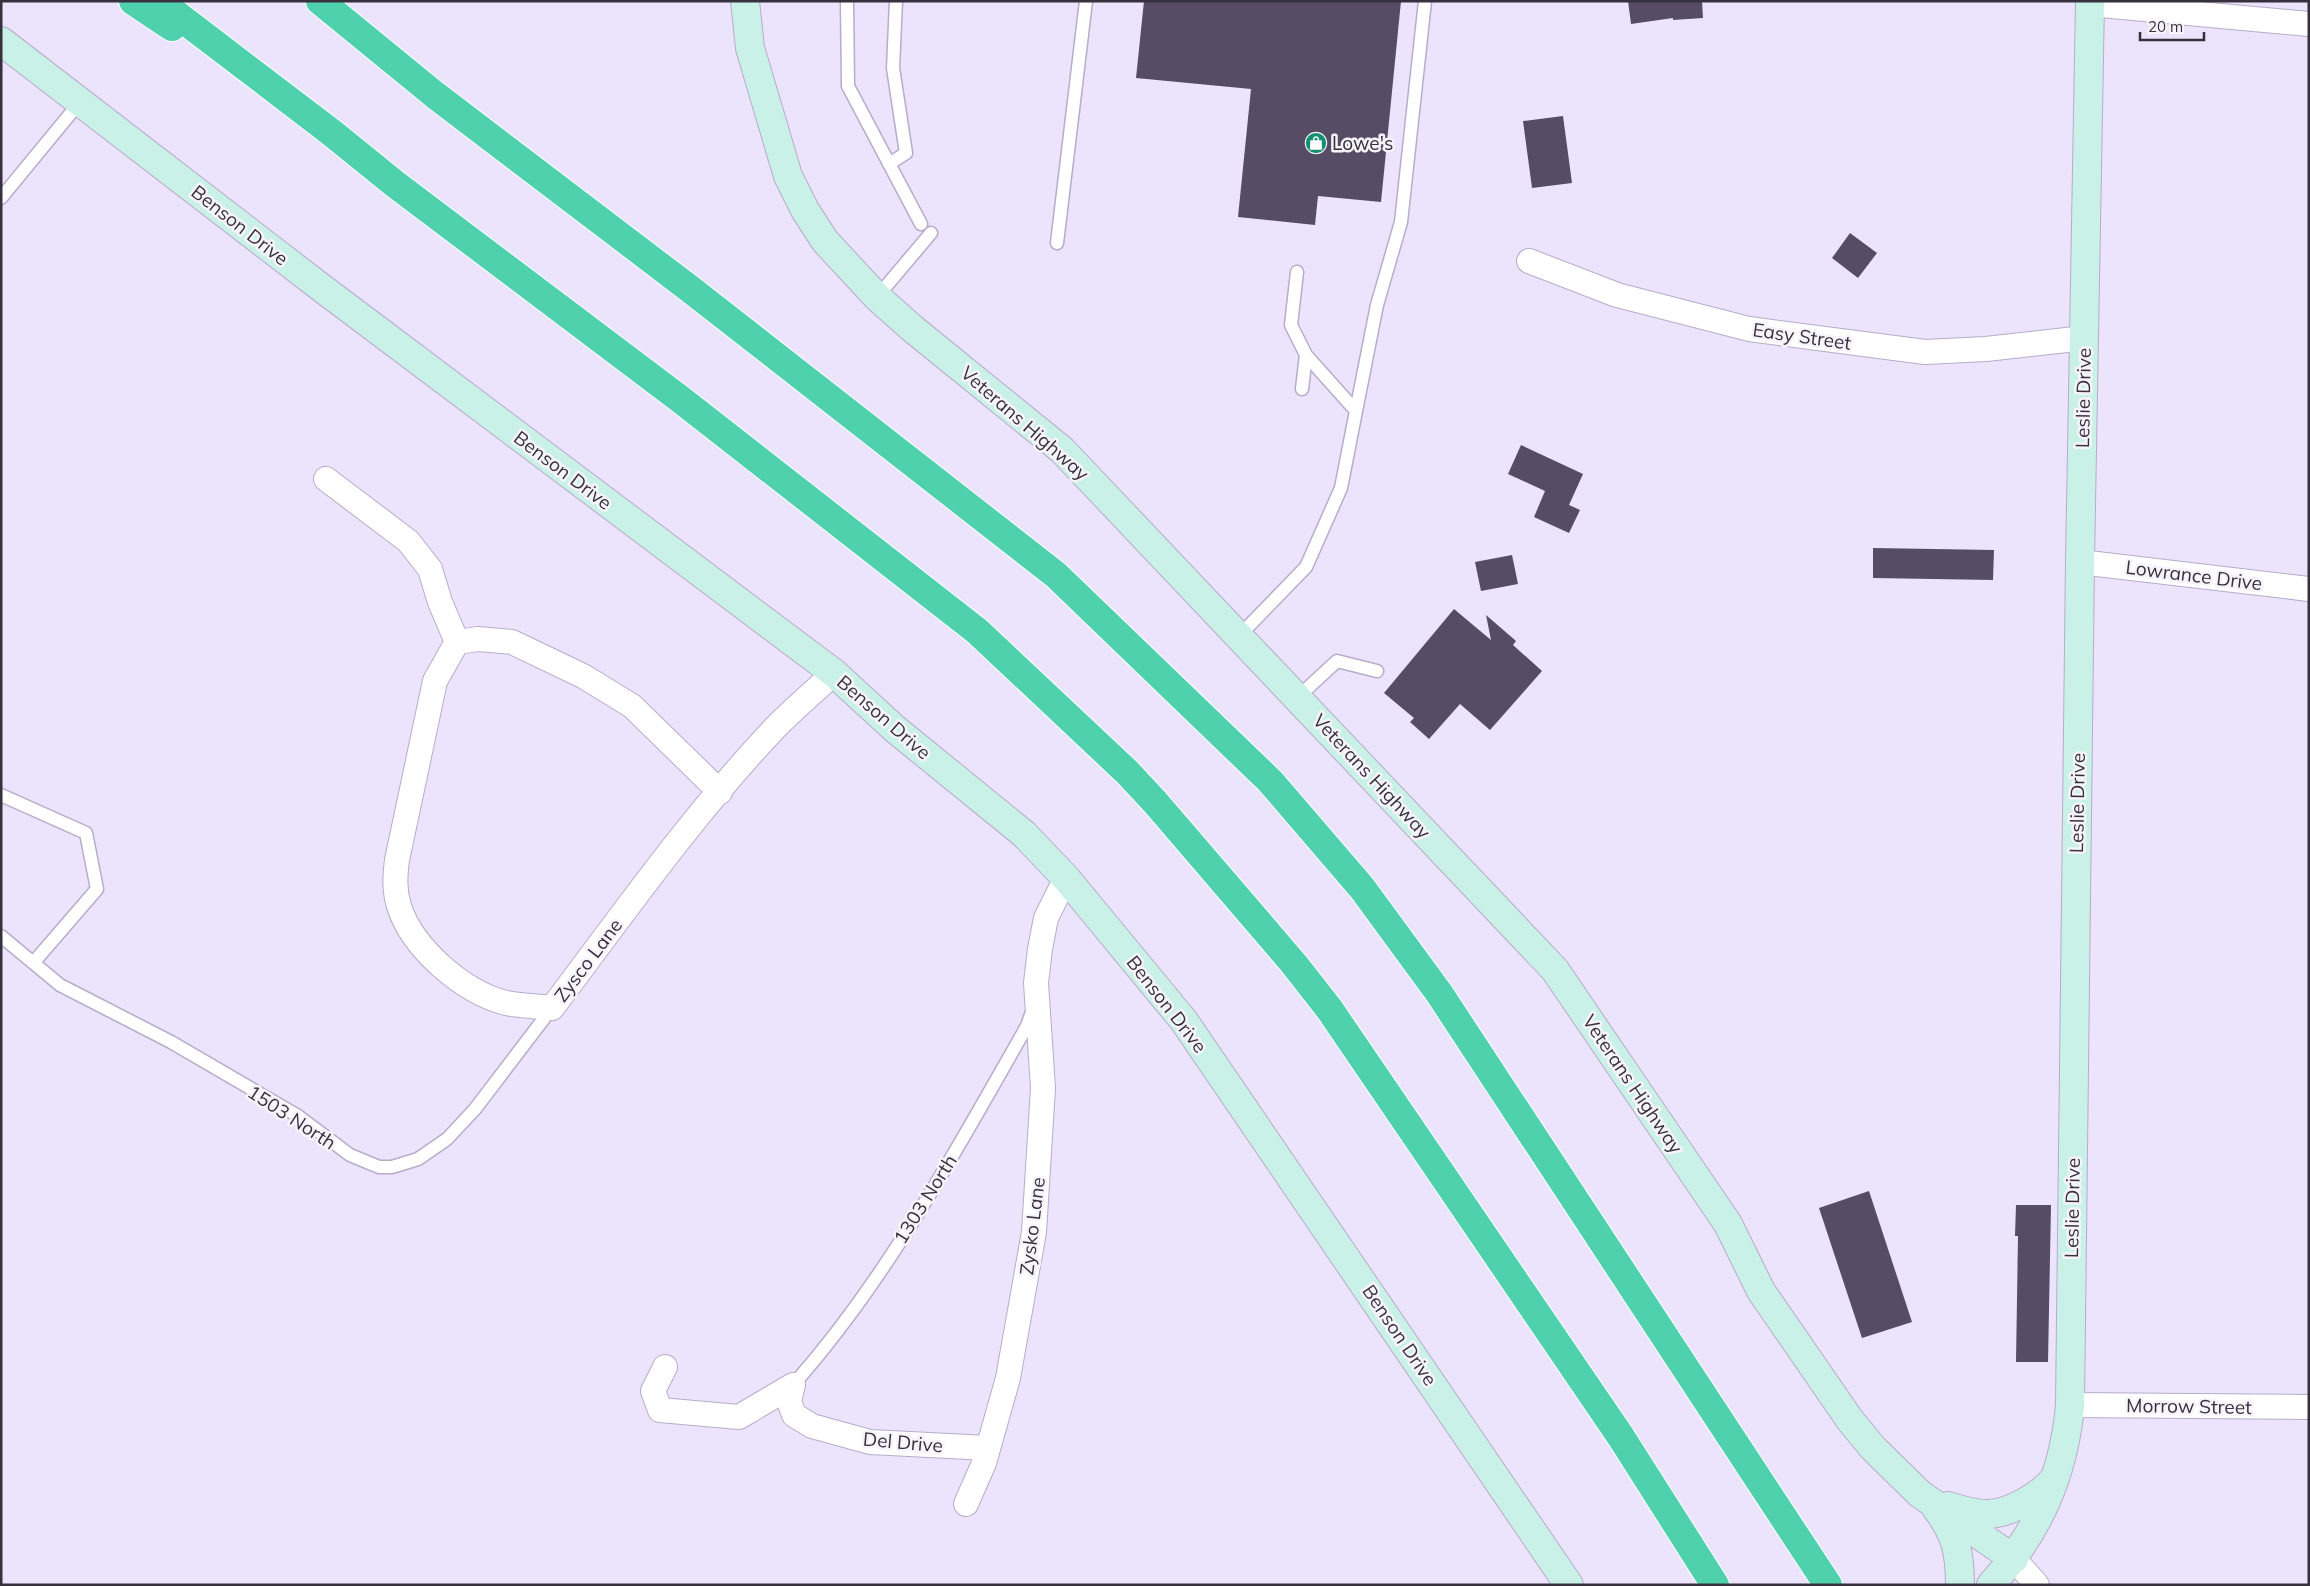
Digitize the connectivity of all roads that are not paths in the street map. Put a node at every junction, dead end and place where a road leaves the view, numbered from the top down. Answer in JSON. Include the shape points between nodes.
{"nodes":[{"id":1,"x":133,"y":1,"type":"edge"},
{"id":2,"x":159,"y":1,"type":"edge"},
{"id":3,"x":320,"y":1,"type":"edge"},
{"id":4,"x":745,"y":1,"type":"edge"},
{"id":5,"x":847,"y":1,"type":"edge"},
{"id":6,"x":896,"y":1,"type":"edge"},
{"id":7,"x":1086,"y":1,"type":"edge"},
{"id":8,"x":1425,"y":1,"type":"edge"},
{"id":9,"x":2090,"y":3,"type":"edge"},
{"id":10,"x":2309,"y":24,"type":"edge"},
{"id":11,"x":1,"y":41,"type":"edge"},
{"id":12,"x":80,"y":102,"type":"junction"},
{"id":13,"x":332,"y":133,"type":"junction"},
{"id":14,"x":889,"y":164,"type":"junction"},
{"id":15,"x":1,"y":198,"type":"edge"},
{"id":16,"x":921,"y":224,"type":"dead end"},
{"id":17,"x":930,"y":233,"type":"dead end"},
{"id":18,"x":1057,"y":243,"type":"dead end"},
{"id":19,"x":1529,"y":261,"type":"dead end"},
{"id":20,"x":1297,"y":272,"type":"dead end"},
{"id":21,"x":877,"y":297,"type":"junction"},
{"id":22,"x":2084,"y":338,"type":"junction"},
{"id":23,"x":1306,"y":355,"type":"junction"},
{"id":24,"x":1302,"y":390,"type":"dead end"},
{"id":25,"x":1356,"y":411,"type":"junction"},
{"id":26,"x":326,"y":479,"type":"dead end"},
{"id":27,"x":2080,"y":562,"type":"junction"},
{"id":28,"x":2309,"y":588,"type":"edge"},
{"id":29,"x":1239,"y":636,"type":"junction"},
{"id":30,"x":457,"y":642,"type":"junction"},
{"id":31,"x":1376,"y":671,"type":"dead end"},
{"id":32,"x":834,"y":673,"type":"junction"},
{"id":33,"x":1298,"y":697,"type":"junction"},
{"id":34,"x":720,"y":792,"type":"junction"},
{"id":35,"x":1,"y":795,"type":"edge"},
{"id":36,"x":1066,"y":878,"type":"junction"},
{"id":37,"x":1,"y":936,"type":"edge"},
{"id":38,"x":34,"y":962,"type":"junction"},
{"id":39,"x":1036,"y":1000,"type":"junction"},
{"id":40,"x":552,"y":1008,"type":"junction"},
{"id":41,"x":665,"y":1367,"type":"dead end"},
{"id":42,"x":792,"y":1385,"type":"junction"},
{"id":43,"x":2070,"y":1405,"type":"junction"},
{"id":44,"x":2309,"y":1407,"type":"edge"},
{"id":45,"x":988,"y":1448,"type":"junction"},
{"id":46,"x":2058,"y":1474,"type":"junction"},
{"id":47,"x":1931,"y":1501,"type":"junction"},
{"id":48,"x":966,"y":1504,"type":"dead end"},
{"id":49,"x":2014,"y":1559,"type":"junction"},
{"id":50,"x":1569,"y":1585,"type":"edge"},
{"id":51,"x":1715,"y":1585,"type":"edge"},
{"id":52,"x":1828,"y":1585,"type":"edge"},
{"id":53,"x":1960,"y":1585,"type":"edge"},
{"id":54,"x":1991,"y":1585,"type":"edge"},
{"id":55,"x":2036,"y":1585,"type":"edge"}],
"edges":[{"from":1,"to":13,"type":"highway"},
{"from":2,"to":13,"type":"highway"},
{"from":3,"to":52,"type":"highway","via":[[435,95],[1056,574],[1270,781],[1362,888],[1439,993]]},
{"from":4,"to":21,"type":"street","name":"Veterans Highway","via":[[750,48],[788,176],[825,240]]},
{"from":5,"to":14,"type":"lane","via":[[848,86]]},
{"from":6,"to":14,"type":"lane","via":[[893,68],[906,153]]},
{"from":7,"to":18,"type":"lane"},
{"from":8,"to":25,"type":"lane","via":[[1400,222],[1377,305]]},
{"from":9,"to":10,"type":"street"},
{"from":9,"to":22,"type":"street","name":"Leslie Drive"},
{"from":11,"to":12,"type":"street","name":"Benson Drive"},
{"from":12,"to":15,"type":"lane"},
{"from":12,"to":32,"type":"street","name":"Benson Drive"},
{"from":13,"to":51,"type":"highway","via":[[977,631],[1127,772],[1330,1010],[1621,1438]]},
{"from":14,"to":16,"type":"lane"},
{"from":17,"to":21,"type":"lane"},
{"from":19,"to":22,"type":"street","name":"Easy Street","via":[[1617,296],[1749,329],[1925,352]]},
{"from":20,"to":23,"type":"lane","via":[[1291,325]]},
{"from":21,"to":29,"type":"street","name":"Veterans Highway","via":[[1062,450]]},
{"from":22,"to":27,"type":"street","name":"Leslie Drive"},
{"from":23,"to":24,"type":"lane"},
{"from":23,"to":25,"type":"lane"},
{"from":25,"to":29,"type":"lane","via":[[1341,488],[1306,567]]},
{"from":26,"to":30,"type":"street","via":[[408,541],[430,569]]},
{"from":27,"to":28,"type":"street","name":"Lowrance Drive"},
{"from":27,"to":43,"type":"street","name":"Leslie Drive"},
{"from":29,"to":33,"type":"street","name":"Veterans Highway"},
{"from":30,"to":34,"type":"street","via":[[478,639],[512,642],[583,676],[632,706]]},
{"from":30,"to":40,"type":"street","name":"Zysco Lane","via":[[435,681],[397,860],[395,883],[398,905],[407,926],[422,946],[474,990],[506,1003]]},
{"from":31,"to":33,"type":"lane","via":[[1337,661]]},
{"from":32,"to":34,"type":"street","name":"Zysco Lane","via":[[773,729]]},
{"from":32,"to":36,"type":"street","name":"Benson Drive","via":[[895,729],[1024,834]]},
{"from":33,"to":47,"type":"street","name":"Veterans Highway","via":[[1555,970],[1728,1224],[1761,1291],[1850,1420],[1873,1448]]},
{"from":34,"to":40,"type":"street","name":"Zysco Lane","via":[[667,856]]},
{"from":35,"to":38,"type":"lane","via":[[86,833],[97,889]]},
{"from":36,"to":39,"type":"street","name":"Zysko Lane","via":[[1046,918]]},
{"from":36,"to":50,"type":"street","name":"Benson Drive","via":[[1184,1021]]},
{"from":37,"to":38,"type":"lane","name":"1503 North"},
{"from":38,"to":40,"type":"lane","name":"1503 North","via":[[60,986],[170,1042],[298,1116],[350,1155],[379,1167],[392,1167],[418,1159],[447,1139]]},
{"from":39,"to":42,"type":"lane","name":"1303 North","via":[[1027,1026],[916,1216],[854,1312]]},
{"from":39,"to":45,"type":"street","name":"Zysko Lane","via":[[1043,1088],[1034,1232],[1008,1378]]},
{"from":41,"to":42,"type":"street","via":[[653,1391],[660,1410],[739,1417]]},
{"from":42,"to":45,"type":"street","name":"Del Drive","via":[[789,1401],[794,1415],[812,1426],[870,1442]]},
{"from":43,"to":44,"type":"street","name":"Morrow Street"},
{"from":43,"to":46,"type":"street","name":"Leslie Drive"},
{"from":45,"to":48,"type":"street","name":"Zysko Lane"},
{"from":46,"to":47,"type":"street","via":[[2045,1489],[2022,1504],[1988,1514]]},
{"from":46,"to":49,"type":"street","name":"Leslie Drive","via":[[2038,1520]]},
{"from":47,"to":49,"type":"street","name":"Veterans Highway"},
{"from":47,"to":53,"type":"street","via":[[1949,1524],[1960,1556]]},
{"from":49,"to":54,"type":"street","name":"Leslie Drive"},
{"from":49,"to":55,"type":"street"}]}
